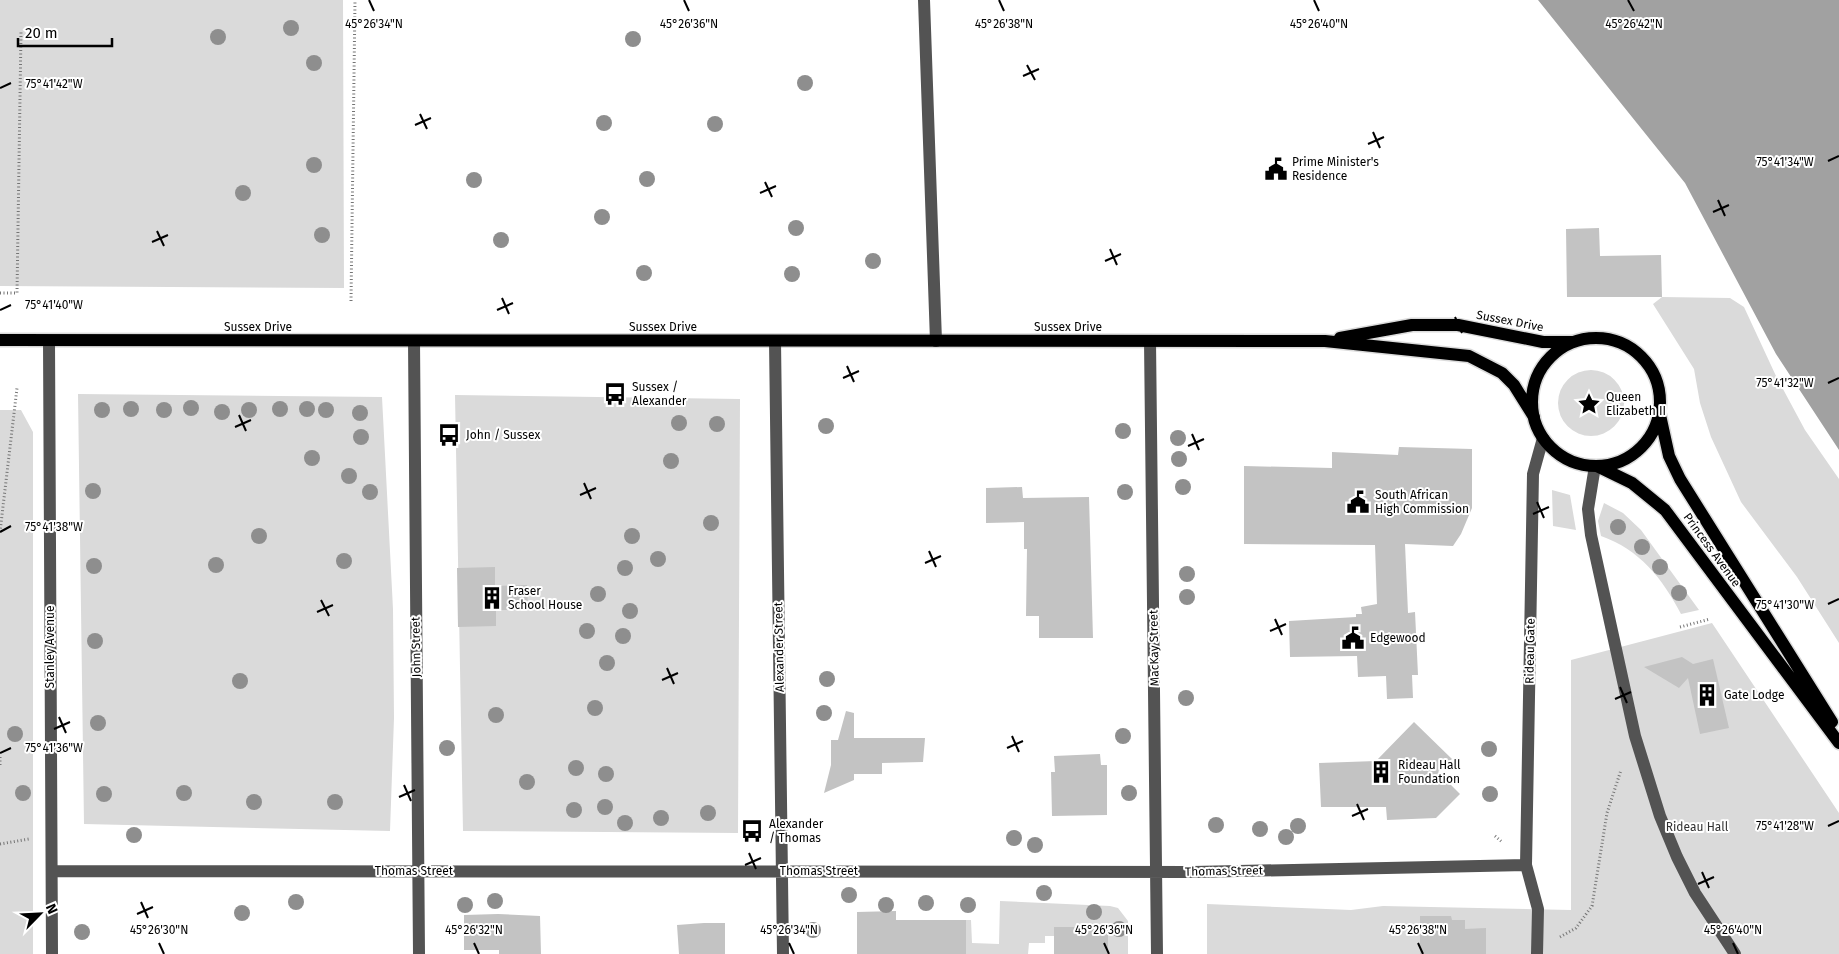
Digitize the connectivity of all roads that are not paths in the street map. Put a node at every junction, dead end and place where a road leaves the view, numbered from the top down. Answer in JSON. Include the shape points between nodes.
{"nodes":[{"id":1,"x":924,"y":0,"type":"edge"},
{"id":2,"x":0,"y":340,"type":"edge"},
{"id":3,"x":49,"y":341,"type":"junction"},
{"id":4,"x":414,"y":341,"type":"junction"},
{"id":5,"x":775,"y":341,"type":"junction"},
{"id":6,"x":936,"y":341,"type":"junction"},
{"id":7,"x":1150,"y":341,"type":"junction"},
{"id":8,"x":1325,"y":341,"type":"junction"},
{"id":9,"x":1572,"y":342,"type":"junction"},
{"id":10,"x":1660,"y":411,"type":"junction"},
{"id":11,"x":1534,"y":417,"type":"junction"},
{"id":12,"x":1543,"y":438,"type":"junction"},
{"id":13,"x":1596,"y":466,"type":"junction"},
{"id":14,"x":1839,"y":733,"type":"edge"},
{"id":15,"x":1839,"y":743,"type":"edge"},
{"id":16,"x":1526,"y":865,"type":"junction"},
{"id":17,"x":52,"y":871,"type":"junction"},
{"id":18,"x":418,"y":871,"type":"junction"},
{"id":19,"x":782,"y":871,"type":"junction"},
{"id":20,"x":1158,"y":872,"type":"junction"},
{"id":21,"x":1537,"y":952,"type":"edge"},
{"id":22,"x":52,"y":954,"type":"edge"},
{"id":23,"x":419,"y":954,"type":"edge"},
{"id":24,"x":783,"y":954,"type":"edge"},
{"id":25,"x":1158,"y":954,"type":"edge"},
{"id":26,"x":1736,"y":954,"type":"edge"}],
"edges":[{"from":1,"to":6,"type":"street"},
{"from":2,"to":3,"type":"main road","name":"Sussex Drive"},
{"from":3,"to":4,"type":"main road","name":"Sussex Drive"},
{"from":3,"to":17,"type":"street","name":"Stanley Avenue"},
{"from":4,"to":5,"type":"main road","name":"Sussex Drive"},
{"from":4,"to":18,"type":"street","name":"John Street"},
{"from":5,"to":6,"type":"main road","name":"Sussex Drive"},
{"from":5,"to":19,"type":"street","name":"Alexander Street"},
{"from":6,"to":7,"type":"main road","name":"Sussex Drive"},
{"from":7,"to":8,"type":"main road","name":"Sussex Drive"},
{"from":7,"to":20,"type":"street","name":"MacKay Street"},
{"from":8,"to":9,"type":"main road","name":"Sussex Drive","via":[[1412,325],[1458,325],[1543,342]]},
{"from":8,"to":11,"type":"main road","name":"Sussex Drive","via":[[1469,356],[1502,373],[1514,385]]},
{"from":9,"to":10,"type":"main road","via":[[1594,338],[1616,341],[1635,352],[1651,368],[1659,389]]},
{"from":9,"to":11,"type":"main road","via":[[1550,358],[1535,381]]},
{"from":10,"to":13,"type":"main road","via":[[1645,444],[1631,456]]},
{"from":10,"to":14,"type":"main road","name":"Princess Avenue","via":[[1669,456],[1680,479]]},
{"from":11,"to":12,"type":"main road"},
{"from":12,"to":13,"type":"main road","via":[[1557,453],[1575,462]]},
{"from":12,"to":16,"type":"street","name":"Rideau Gate","via":[[1533,474]]},
{"from":13,"to":15,"type":"main road","name":"Princess Avenue","via":[[1632,483],[1665,510]]},
{"from":13,"to":26,"type":"street","via":[[1588,509],[1591,535],[1635,736],[1660,816],[1677,857],[1695,893]]},
{"from":16,"to":20,"type":"street","name":"Thomas Street"},
{"from":16,"to":21,"type":"street","name":"Rideau Gate","via":[[1538,908]]},
{"from":17,"to":18,"type":"street","name":"Thomas Street"},
{"from":17,"to":22,"type":"street","name":"Stanley Avenue"},
{"from":18,"to":19,"type":"street","name":"Thomas Street"},
{"from":18,"to":23,"type":"street","name":"John Street"},
{"from":19,"to":20,"type":"street","name":"Thomas Street"},
{"from":19,"to":24,"type":"street","name":"Alexander Street"},
{"from":20,"to":25,"type":"street","name":"MacKay Street"}]}
